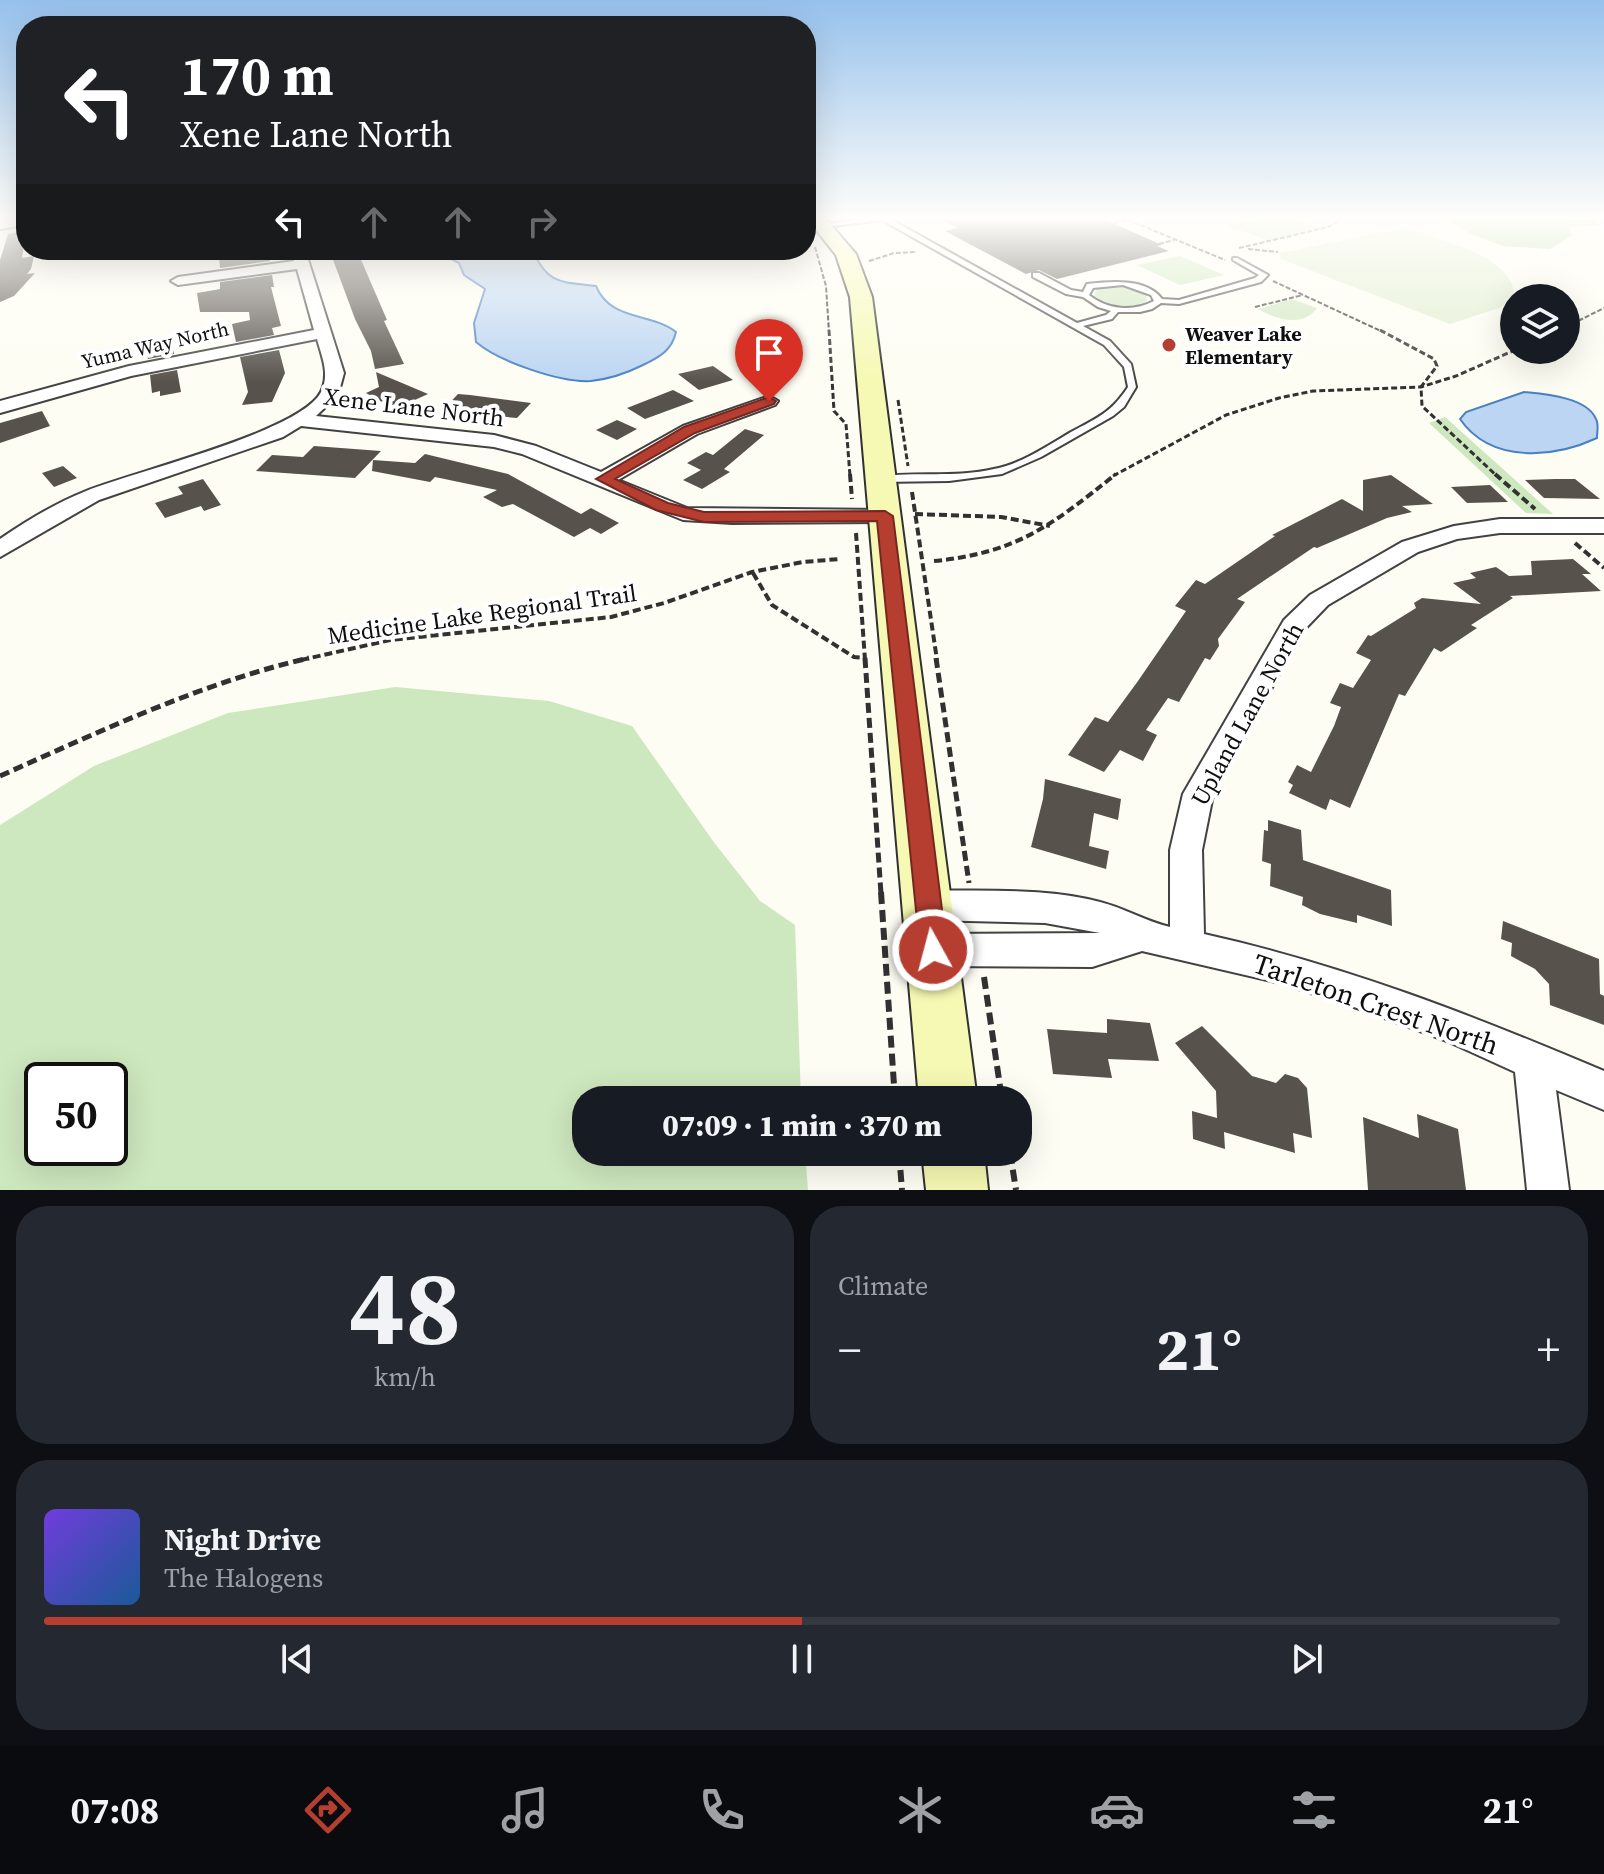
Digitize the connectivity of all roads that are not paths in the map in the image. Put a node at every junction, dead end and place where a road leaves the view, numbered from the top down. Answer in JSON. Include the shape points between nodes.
{"nodes":[{"id":1,"x":221,"y":273,"type":"edge"},
{"id":2,"x":303,"y":273,"type":"edge"},
{"id":3,"x":853,"y":273,"type":"edge"},
{"id":4,"x":984,"y":273,"type":"edge"},
{"id":5,"x":1259,"y":273,"type":"edge"},
{"id":6,"x":1036,"y":275,"type":"dead end"},
{"id":7,"x":178,"y":281,"type":"dead end"},
{"id":8,"x":1085,"y":295,"type":"junction"},
{"id":9,"x":1158,"y":301,"type":"junction"},
{"id":10,"x":1117,"y":309,"type":"junction"},
{"id":11,"x":1076,"y":326,"type":"junction"},
{"id":12,"x":321,"y":333,"type":"junction"},
{"id":13,"x":769,"y":401,"type":"dead end"},
{"id":14,"x":0,"y":407,"type":"edge"},
{"id":15,"x":300,"y":420,"type":"junction"},
{"id":16,"x":604,"y":479,"type":"junction"},
{"id":17,"x":883,"y":506,"type":"junction"},
{"id":18,"x":1604,"y":526,"type":"edge"},
{"id":19,"x":0,"y":550,"type":"edge"},
{"id":20,"x":948,"y":940,"type":"junction"},
{"id":21,"x":1188,"y":945,"type":"junction"},
{"id":22,"x":1533,"y":1059,"type":"junction"},
{"id":23,"x":948,"y":1086,"type":"edge"},
{"id":24,"x":1604,"y":1091,"type":"edge"},
{"id":25,"x":954,"y":1166,"type":"edge"},
{"id":26,"x":957,"y":1190,"type":"edge"},
{"id":27,"x":1548,"y":1190,"type":"edge"}],
"edges":[{"from":1,"to":7,"type":"street"},
{"from":2,"to":12,"type":"street"},
{"from":3,"to":17,"type":"main road"},
{"from":4,"to":11,"type":"lane"},
{"from":5,"to":9,"type":"lane","via":[[1264,275],[1258,280],[1179,302]]},
{"from":6,"to":8,"type":"lane"},
{"from":8,"to":9,"type":"lane","via":[[1090,286],[1123,283],[1148,289]]},
{"from":8,"to":10,"type":"lane","via":[[1093,303]]},
{"from":9,"to":10,"type":"lane","via":[[1147,309]]},
{"from":10,"to":11,"type":"lane","via":[[1109,317]]},
{"from":11,"to":17,"type":"lane","via":[[1107,343],[1128,366],[1132,387],[1121,405],[1038,455],[998,472],[949,478]]},
{"from":12,"to":14,"type":"street","name":"Yuma Way North","via":[[142,368]]},
{"from":12,"to":15,"type":"street","via":[[334,383],[329,395]]},
{"from":13,"to":16,"type":"street","via":[[690,430]]},
{"from":15,"to":16,"type":"street","name":"Xene Lane North","via":[[494,441]]},
{"from":15,"to":19,"type":"street","name":"Xene Lane North","via":[[92,496]]},
{"from":16,"to":17,"type":"street","name":"Xene Lane North","via":[[662,507],[694,515]]},
{"from":17,"to":20,"type":"main road"},
{"from":18,"to":21,"type":"street","name":"Upland Lane North","via":[[1500,526],[1430,539],[1306,611],[1194,805],[1184,853]]},
{"from":20,"to":21,"type":"street","name":"Tarleton Crest North","via":[[1092,951],[1142,936]]},
{"from":20,"to":23,"type":"main road"},
{"from":21,"to":22,"type":"street","name":"Tarleton Crest North","via":[[1354,990]]},
{"from":22,"to":24,"type":"street","name":"Tarleton Crest North"},
{"from":22,"to":27,"type":"street"},
{"from":25,"to":26,"type":"main road"}]}
